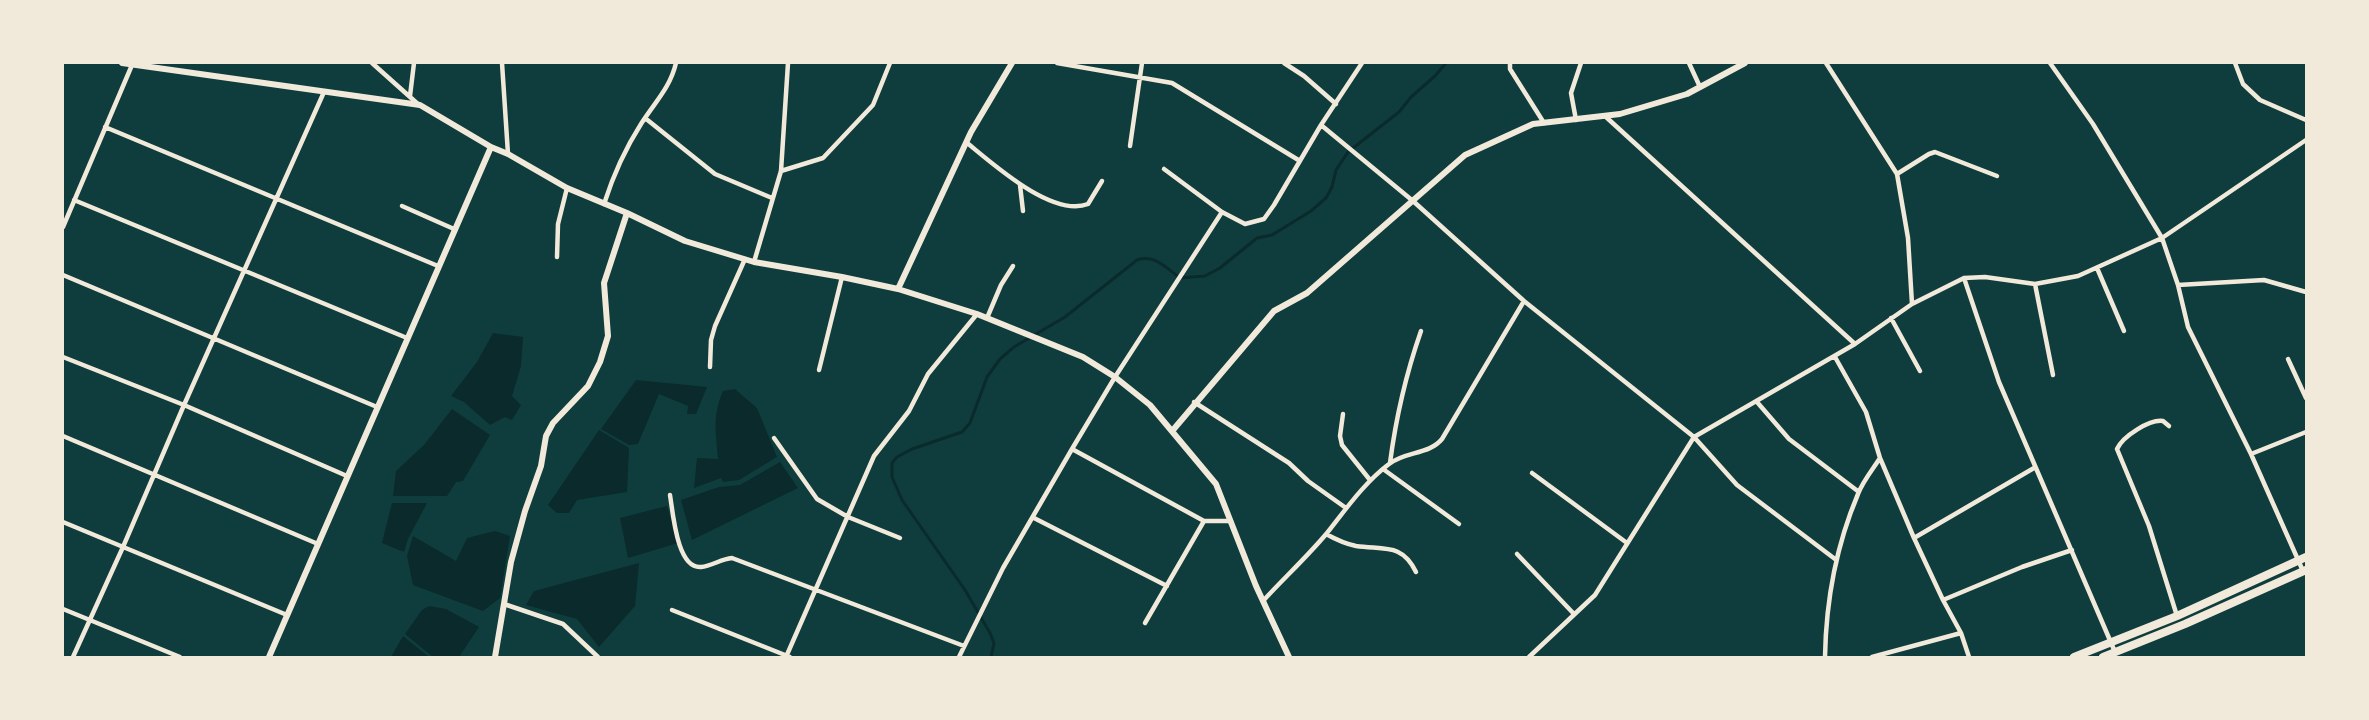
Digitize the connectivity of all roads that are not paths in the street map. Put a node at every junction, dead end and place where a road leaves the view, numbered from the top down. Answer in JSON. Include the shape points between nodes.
{"nodes":[{"id":1,"x":122,"y":63,"type":"edge"},
{"id":2,"x":372,"y":63,"type":"edge"},
{"id":3,"x":414,"y":63,"type":"edge"},
{"id":4,"x":502,"y":63,"type":"edge"},
{"id":5,"x":676,"y":63,"type":"edge"},
{"id":6,"x":788,"y":63,"type":"edge"},
{"id":7,"x":890,"y":63,"type":"edge"},
{"id":8,"x":1013,"y":63,"type":"edge"},
{"id":9,"x":1057,"y":63,"type":"edge"},
{"id":10,"x":1142,"y":63,"type":"edge"},
{"id":11,"x":1284,"y":63,"type":"edge"},
{"id":12,"x":1362,"y":63,"type":"edge"},
{"id":13,"x":1509,"y":63,"type":"edge"},
{"id":14,"x":1581,"y":63,"type":"edge"},
{"id":15,"x":1689,"y":63,"type":"edge"},
{"id":16,"x":1745,"y":63,"type":"edge"},
{"id":17,"x":1826,"y":63,"type":"edge"},
{"id":18,"x":2050,"y":63,"type":"edge"},
{"id":19,"x":2235,"y":63,"type":"edge"},
{"id":20,"x":132,"y":65,"type":"junction"},
{"id":21,"x":1140,"y":77,"type":"junction"},
{"id":22,"x":1700,"y":87,"type":"junction"},
{"id":23,"x":324,"y":92,"type":"junction"},
{"id":24,"x":410,"y":96,"type":"junction"},
{"id":25,"x":1336,"y":104,"type":"junction"},
{"id":26,"x":420,"y":105,"type":"junction"},
{"id":27,"x":1606,"y":117,"type":"junction"},
{"id":28,"x":645,"y":118,"type":"junction"},
{"id":29,"x":1576,"y":120,"type":"junction"},
{"id":30,"x":2306,"y":120,"type":"edge"},
{"id":31,"x":1544,"y":123,"type":"junction"},
{"id":32,"x":1321,"y":125,"type":"junction"},
{"id":33,"x":105,"y":127,"type":"junction"},
{"id":34,"x":2306,"y":140,"type":"edge"},
{"id":35,"x":966,"y":142,"type":"junction"},
{"id":36,"x":1130,"y":146,"type":"dead end"},
{"id":37,"x":491,"y":147,"type":"junction"},
{"id":38,"x":508,"y":154,"type":"junction"},
{"id":39,"x":1300,"y":161,"type":"junction"},
{"id":40,"x":1164,"y":169,"type":"dead end"},
{"id":41,"x":781,"y":171,"type":"junction"},
{"id":42,"x":1897,"y":174,"type":"junction"},
{"id":43,"x":1997,"y":176,"type":"dead end"},
{"id":44,"x":1102,"y":181,"type":"dead end"},
{"id":45,"x":1020,"y":185,"type":"junction"},
{"id":46,"x":567,"y":188,"type":"junction"},
{"id":47,"x":277,"y":197,"type":"junction"},
{"id":48,"x":772,"y":198,"type":"junction"},
{"id":49,"x":74,"y":200,"type":"junction"},
{"id":50,"x":1413,"y":201,"type":"junction"},
{"id":51,"x":604,"y":204,"type":"junction"},
{"id":52,"x":402,"y":206,"type":"dead end"},
{"id":53,"x":1023,"y":211,"type":"dead end"},
{"id":54,"x":1222,"y":212,"type":"junction"},
{"id":55,"x":627,"y":213,"type":"junction"},
{"id":56,"x":63,"y":226,"type":"edge"},
{"id":57,"x":454,"y":229,"type":"junction"},
{"id":58,"x":2162,"y":238,"type":"junction"},
{"id":59,"x":557,"y":257,"type":"dead end"},
{"id":60,"x":745,"y":260,"type":"junction"},
{"id":61,"x":754,"y":262,"type":"junction"},
{"id":62,"x":438,"y":266,"type":"junction"},
{"id":63,"x":1013,"y":266,"type":"dead end"},
{"id":64,"x":2097,"y":268,"type":"junction"},
{"id":65,"x":244,"y":270,"type":"junction"},
{"id":66,"x":63,"y":275,"type":"edge"},
{"id":67,"x":842,"y":277,"type":"junction"},
{"id":68,"x":1964,"y":278,"type":"junction"},
{"id":69,"x":2035,"y":284,"type":"junction"},
{"id":70,"x":2178,"y":285,"type":"junction"},
{"id":71,"x":898,"y":289,"type":"junction"},
{"id":72,"x":2306,"y":292,"type":"edge"},
{"id":73,"x":1524,"y":301,"type":"junction"},
{"id":74,"x":1912,"y":304,"type":"junction"},
{"id":75,"x":977,"y":314,"type":"junction"},
{"id":76,"x":987,"y":318,"type":"junction"},
{"id":77,"x":1892,"y":318,"type":"junction"},
{"id":78,"x":1421,"y":331,"type":"dead end"},
{"id":79,"x":2124,"y":332,"type":"dead end"},
{"id":80,"x":214,"y":337,"type":"junction"},
{"id":81,"x":407,"y":338,"type":"junction"},
{"id":82,"x":1855,"y":344,"type":"junction"},
{"id":83,"x":63,"y":357,"type":"edge"},
{"id":84,"x":1835,"y":357,"type":"junction"},
{"id":85,"x":2288,"y":359,"type":"dead end"},
{"id":86,"x":710,"y":367,"type":"dead end"},
{"id":87,"x":819,"y":370,"type":"dead end"},
{"id":88,"x":1920,"y":371,"type":"dead end"},
{"id":89,"x":2053,"y":375,"type":"dead end"},
{"id":90,"x":1115,"y":377,"type":"junction"},
{"id":91,"x":2306,"y":398,"type":"edge"},
{"id":92,"x":1194,"y":402,"type":"junction"},
{"id":93,"x":1757,"y":402,"type":"junction"},
{"id":94,"x":184,"y":405,"type":"junction"},
{"id":95,"x":377,"y":407,"type":"junction"},
{"id":96,"x":1343,"y":414,"type":"dead end"},
{"id":97,"x":2169,"y":426,"type":"dead end"},
{"id":98,"x":1173,"y":430,"type":"junction"},
{"id":99,"x":2306,"y":432,"type":"edge"},
{"id":100,"x":63,"y":436,"type":"edge"},
{"id":101,"x":1694,"y":437,"type":"junction"},
{"id":102,"x":774,"y":438,"type":"dead end"},
{"id":103,"x":1072,"y":449,"type":"junction"},
{"id":104,"x":2251,"y":454,"type":"junction"},
{"id":105,"x":1880,"y":458,"type":"junction"},
{"id":106,"x":1390,"y":463,"type":"junction"},
{"id":107,"x":2034,"y":468,"type":"junction"},
{"id":108,"x":1383,"y":469,"type":"junction"},
{"id":109,"x":1532,"y":473,"type":"dead end"},
{"id":110,"x":154,"y":474,"type":"junction"},
{"id":111,"x":347,"y":476,"type":"junction"},
{"id":112,"x":1370,"y":480,"type":"junction"},
{"id":113,"x":1859,"y":492,"type":"junction"},
{"id":114,"x":670,"y":495,"type":"dead end"},
{"id":115,"x":1346,"y":508,"type":"junction"},
{"id":116,"x":848,"y":517,"type":"junction"},
{"id":117,"x":1034,"y":518,"type":"junction"},
{"id":118,"x":1203,"y":521,"type":"junction"},
{"id":119,"x":1231,"y":521,"type":"junction"},
{"id":120,"x":63,"y":522,"type":"edge"},
{"id":121,"x":1459,"y":524,"type":"dead end"},
{"id":122,"x":1326,"y":534,"type":"junction"},
{"id":123,"x":900,"y":538,"type":"dead end"},
{"id":124,"x":1914,"y":538,"type":"junction"},
{"id":125,"x":1627,"y":543,"type":"junction"},
{"id":126,"x":318,"y":544,"type":"junction"},
{"id":127,"x":123,"y":547,"type":"junction"},
{"id":128,"x":2072,"y":550,"type":"junction"},
{"id":129,"x":1517,"y":554,"type":"dead end"},
{"id":130,"x":1835,"y":559,"type":"junction"},
{"id":131,"x":2302,"y":559,"type":"edge"},
{"id":132,"x":2304,"y":570,"type":"edge"},
{"id":133,"x":1416,"y":572,"type":"dead end"},
{"id":134,"x":1167,"y":586,"type":"junction"},
{"id":135,"x":816,"y":590,"type":"junction"},
{"id":136,"x":1942,"y":600,"type":"junction"},
{"id":137,"x":1263,"y":601,"type":"junction"},
{"id":138,"x":504,"y":604,"type":"junction"},
{"id":139,"x":63,"y":609,"type":"edge"},
{"id":140,"x":672,"y":610,"type":"dead end"},
{"id":141,"x":1574,"y":614,"type":"junction"},
{"id":142,"x":287,"y":615,"type":"junction"},
{"id":143,"x":2177,"y":616,"type":"junction"},
{"id":144,"x":90,"y":621,"type":"junction"},
{"id":145,"x":1145,"y":623,"type":"dead end"},
{"id":146,"x":1961,"y":633,"type":"junction"},
{"id":147,"x":2109,"y":644,"type":"junction"},
{"id":148,"x":964,"y":646,"type":"junction"},
{"id":149,"x":2115,"y":652,"type":"junction"},
{"id":150,"x":73,"y":657,"type":"edge"},
{"id":151,"x":180,"y":657,"type":"edge"},
{"id":152,"x":269,"y":657,"type":"edge"},
{"id":153,"x":495,"y":657,"type":"edge"},
{"id":154,"x":598,"y":657,"type":"edge"},
{"id":155,"x":788,"y":657,"type":"edge"},
{"id":156,"x":959,"y":657,"type":"edge"},
{"id":157,"x":1289,"y":657,"type":"edge"},
{"id":158,"x":1528,"y":657,"type":"edge"},
{"id":159,"x":1824,"y":657,"type":"edge"},
{"id":160,"x":1872,"y":657,"type":"edge"},
{"id":161,"x":1969,"y":657,"type":"edge"},
{"id":162,"x":2074,"y":657,"type":"edge"},
{"id":163,"x":2103,"y":657,"type":"edge"}],
"edges":[{"from":1,"to":20,"type":"street"},
{"from":2,"to":24,"type":"street"},
{"from":3,"to":24,"type":"street"},
{"from":4,"to":38,"type":"street"},
{"from":5,"to":28,"type":"street","via":[[671,80]]},
{"from":6,"to":41,"type":"street"},
{"from":7,"to":41,"type":"street","via":[[873,105],[823,158]]},
{"from":8,"to":35,"type":"street"},
{"from":9,"to":21,"type":"street"},
{"from":10,"to":21,"type":"street"},
{"from":11,"to":25,"type":"street"},
{"from":12,"to":25,"type":"street"},
{"from":13,"to":31,"type":"street"},
{"from":14,"to":29,"type":"street","via":[[1571,93]]},
{"from":15,"to":22,"type":"street"},
{"from":16,"to":22,"type":"street"},
{"from":17,"to":42,"type":"street"},
{"from":18,"to":58,"type":"street","via":[[2093,124]]},
{"from":19,"to":30,"type":"street","via":[[2243,84],[2260,100]]},
{"from":20,"to":23,"type":"street"},
{"from":20,"to":33,"type":"street"},
{"from":21,"to":36,"type":"street"},
{"from":21,"to":39,"type":"street","via":[[1172,83]]},
{"from":22,"to":27,"type":"street"},
{"from":23,"to":26,"type":"street"},
{"from":23,"to":47,"type":"street"},
{"from":24,"to":26,"type":"street"},
{"from":25,"to":32,"type":"street"},
{"from":26,"to":37,"type":"street"},
{"from":27,"to":29,"type":"street"},
{"from":27,"to":82,"type":"street"},
{"from":28,"to":48,"type":"street","via":[[715,174]]},
{"from":28,"to":51,"type":"street","via":[[615,172]]},
{"from":29,"to":31,"type":"street"},
{"from":31,"to":50,"type":"street","via":[[1533,124],[1465,155]]},
{"from":32,"to":39,"type":"street"},
{"from":32,"to":50,"type":"street"},
{"from":33,"to":47,"type":"street"},
{"from":33,"to":49,"type":"street"},
{"from":34,"to":58,"type":"street"},
{"from":35,"to":45,"type":"street"},
{"from":35,"to":71,"type":"street"},
{"from":37,"to":38,"type":"street"},
{"from":37,"to":57,"type":"street"},
{"from":38,"to":46,"type":"street"},
{"from":39,"to":54,"type":"street","via":[[1264,219],[1245,224]]},
{"from":40,"to":54,"type":"street"},
{"from":41,"to":48,"type":"street"},
{"from":42,"to":43,"type":"street","via":[[1935,152]]},
{"from":42,"to":74,"type":"street","via":[[1908,238]]},
{"from":44,"to":45,"type":"street","via":[[1083,206],[1060,203]]},
{"from":45,"to":53,"type":"street"},
{"from":46,"to":51,"type":"street"},
{"from":46,"to":59,"type":"street","via":[[558,224]]},
{"from":47,"to":62,"type":"street"},
{"from":47,"to":65,"type":"street"},
{"from":48,"to":61,"type":"street"},
{"from":49,"to":56,"type":"street"},
{"from":49,"to":65,"type":"street"},
{"from":50,"to":73,"type":"street"},
{"from":50,"to":92,"type":"street","via":[[1307,293],[1274,310]]},
{"from":51,"to":55,"type":"street"},
{"from":52,"to":57,"type":"street"},
{"from":54,"to":90,"type":"street"},
{"from":55,"to":60,"type":"street","via":[[685,241]]},
{"from":55,"to":138,"type":"street","via":[[604,283],[608,336],[600,362],[588,386],[553,423],[546,436],[541,466],[511,562]]},
{"from":57,"to":62,"type":"street"},
{"from":58,"to":64,"type":"street"},
{"from":58,"to":70,"type":"street"},
{"from":60,"to":61,"type":"street"},
{"from":60,"to":86,"type":"street","via":[[715,326]]},
{"from":61,"to":67,"type":"street"},
{"from":62,"to":81,"type":"street"},
{"from":63,"to":76,"type":"street"},
{"from":64,"to":69,"type":"street"},
{"from":64,"to":79,"type":"street"},
{"from":65,"to":80,"type":"street"},
{"from":65,"to":81,"type":"street"},
{"from":66,"to":80,"type":"street"},
{"from":67,"to":71,"type":"street"},
{"from":67,"to":87,"type":"street"},
{"from":68,"to":69,"type":"street"},
{"from":68,"to":74,"type":"street"},
{"from":68,"to":107,"type":"street","via":[[1999,382]]},
{"from":69,"to":89,"type":"street"},
{"from":70,"to":72,"type":"street","via":[[2264,280]]},
{"from":70,"to":104,"type":"street","via":[[2188,327]]},
{"from":71,"to":75,"type":"street"},
{"from":73,"to":101,"type":"street"},
{"from":73,"to":106,"type":"street","via":[[1442,440]]},
{"from":74,"to":77,"type":"street"},
{"from":75,"to":76,"type":"street"},
{"from":75,"to":116,"type":"street","via":[[928,374],[909,411],[874,456]]},
{"from":76,"to":90,"type":"street","via":[[1083,357]]},
{"from":77,"to":82,"type":"street"},
{"from":77,"to":88,"type":"street"},
{"from":78,"to":106,"type":"street","via":[[1395,422]]},
{"from":80,"to":94,"type":"street"},
{"from":80,"to":95,"type":"street"},
{"from":81,"to":95,"type":"street"},
{"from":82,"to":84,"type":"street"},
{"from":83,"to":94,"type":"street"},
{"from":84,"to":93,"type":"street"},
{"from":84,"to":105,"type":"street","via":[[1866,412]]},
{"from":85,"to":91,"type":"street"},
{"from":90,"to":98,"type":"street"},
{"from":90,"to":103,"type":"street"},
{"from":92,"to":98,"type":"street"},
{"from":92,"to":115,"type":"street","via":[[1280,457]]},
{"from":93,"to":101,"type":"street"},
{"from":93,"to":113,"type":"street","via":[[1789,439]]},
{"from":94,"to":110,"type":"street"},
{"from":94,"to":111,"type":"street"},
{"from":95,"to":111,"type":"street"},
{"from":96,"to":112,"type":"street","via":[[1342,445]]},
{"from":97,"to":143,"type":"street","via":[[2154,421],[2126,438],[2117,449],[2149,526]]},
{"from":98,"to":119,"type":"street","via":[[1216,484]]},
{"from":99,"to":104,"type":"street"},
{"from":100,"to":110,"type":"street"},
{"from":101,"to":125,"type":"street"},
{"from":101,"to":130,"type":"street","via":[[1737,484]]},
{"from":102,"to":116,"type":"street","via":[[817,500]]},
{"from":103,"to":117,"type":"street"},
{"from":103,"to":118,"type":"street"},
{"from":104,"to":131,"type":"street"},
{"from":105,"to":113,"type":"street"},
{"from":105,"to":124,"type":"street"},
{"from":106,"to":108,"type":"street"},
{"from":107,"to":124,"type":"street"},
{"from":107,"to":128,"type":"street"},
{"from":108,"to":112,"type":"street"},
{"from":108,"to":121,"type":"street"},
{"from":109,"to":125,"type":"street"},
{"from":110,"to":126,"type":"street"},
{"from":110,"to":127,"type":"street"},
{"from":111,"to":126,"type":"street"},
{"from":112,"to":115,"type":"street"},
{"from":113,"to":130,"type":"street"},
{"from":114,"to":135,"type":"street","via":[[681,550],[693,567],[732,558]]},
{"from":115,"to":122,"type":"street"},
{"from":116,"to":123,"type":"street"},
{"from":116,"to":135,"type":"street"},
{"from":117,"to":134,"type":"street"},
{"from":117,"to":148,"type":"street"},
{"from":118,"to":119,"type":"street"},
{"from":118,"to":134,"type":"street"},
{"from":119,"to":137,"type":"street"},
{"from":120,"to":127,"type":"street"},
{"from":122,"to":133,"type":"street","via":[[1349,545],[1396,551],[1410,559]]},
{"from":122,"to":137,"type":"street"},
{"from":124,"to":136,"type":"street"},
{"from":125,"to":141,"type":"street","via":[[1595,595]]},
{"from":126,"to":142,"type":"street"},
{"from":127,"to":142,"type":"street"},
{"from":127,"to":144,"type":"street"},
{"from":128,"to":136,"type":"street"},
{"from":128,"to":147,"type":"street"},
{"from":129,"to":141,"type":"street"},
{"from":130,"to":159,"type":"street"},
{"from":131,"to":132,"type":"street"},
{"from":131,"to":143,"type":"main road"},
{"from":132,"to":149,"type":"main road"},
{"from":134,"to":145,"type":"street"},
{"from":135,"to":148,"type":"street"},
{"from":135,"to":155,"type":"street"},
{"from":136,"to":146,"type":"street"},
{"from":137,"to":157,"type":"street"},
{"from":138,"to":153,"type":"street"},
{"from":138,"to":154,"type":"street","via":[[563,624]]},
{"from":139,"to":144,"type":"street"},
{"from":140,"to":155,"type":"street"},
{"from":141,"to":158,"type":"street"},
{"from":142,"to":152,"type":"street"},
{"from":143,"to":147,"type":"main road"},
{"from":144,"to":150,"type":"street"},
{"from":144,"to":151,"type":"street"},
{"from":146,"to":160,"type":"street"},
{"from":146,"to":161,"type":"street"},
{"from":147,"to":149,"type":"street"},
{"from":147,"to":162,"type":"main road"},
{"from":148,"to":156,"type":"street"},
{"from":149,"to":163,"type":"main road"}]}
